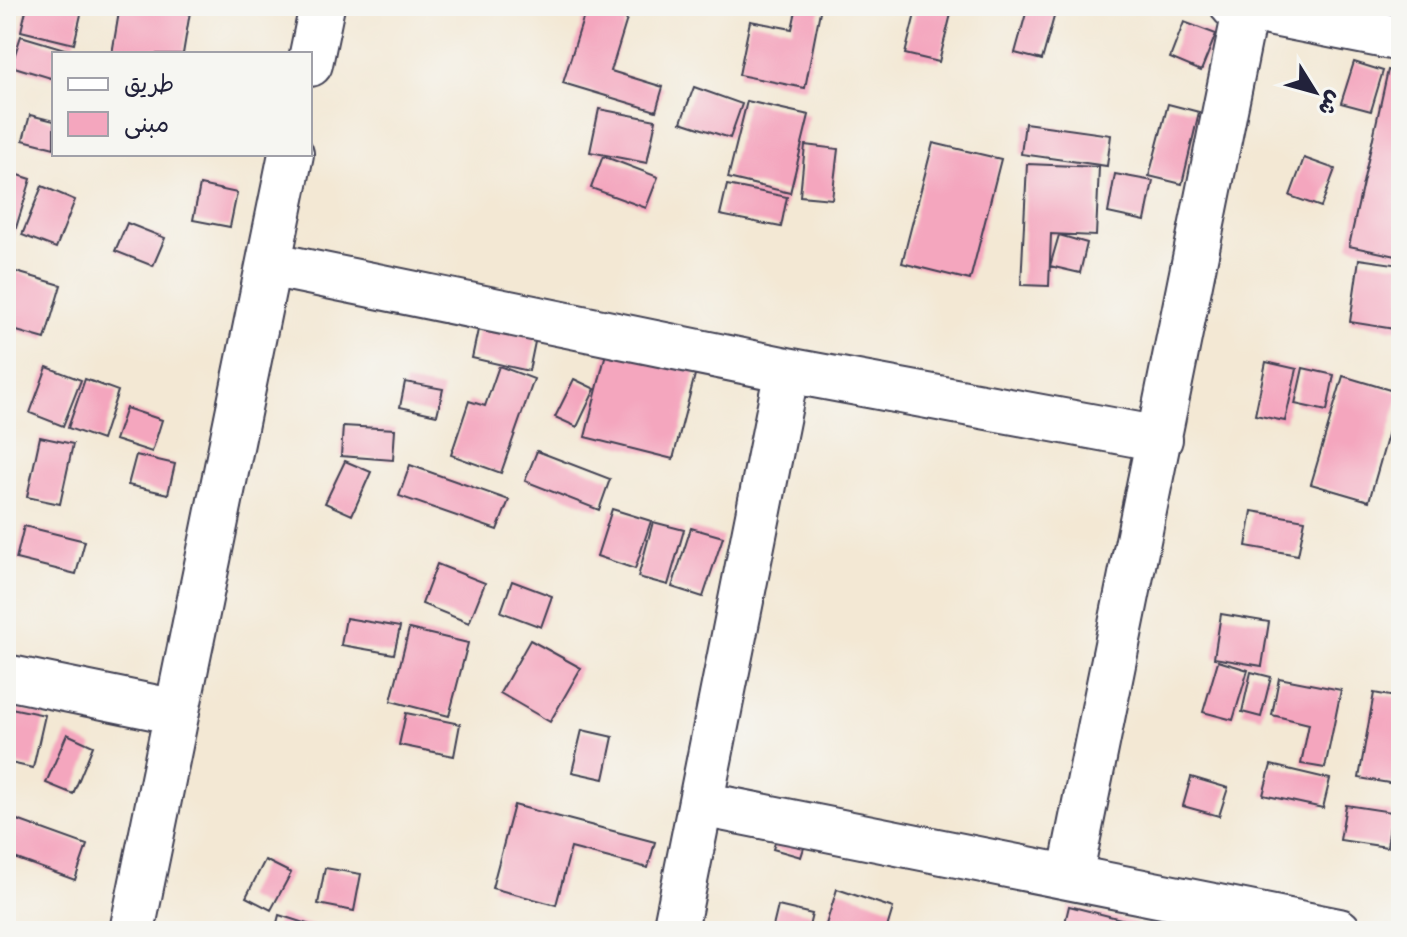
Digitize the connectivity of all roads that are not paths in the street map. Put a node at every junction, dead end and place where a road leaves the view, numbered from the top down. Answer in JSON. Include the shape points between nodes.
{"nodes":[{"id":1,"x":322,"y":6,"type":"edge"},
{"id":2,"x":1242,"y":7,"type":"edge"},
{"id":3,"x":1401,"y":39,"type":"edge"},
{"id":4,"x":312,"y":54,"type":"edge"},
{"id":5,"x":291,"y":156,"type":"edge"},
{"id":6,"x":269,"y":264,"type":"junction"},
{"id":7,"x":787,"y":370,"type":"junction"},
{"id":8,"x":1160,"y":439,"type":"junction"},
{"id":9,"x":6,"y":677,"type":"edge"},
{"id":10,"x":177,"y":712,"type":"junction"},
{"id":11,"x":701,"y":804,"type":"junction"},
{"id":12,"x":1070,"y":877,"type":"junction"},
{"id":13,"x":132,"y":931,"type":"edge"},
{"id":14,"x":675,"y":931,"type":"edge"},
{"id":15,"x":1339,"y":931,"type":"edge"}],
"edges":[{"from":1,"to":4,"type":"street"},
{"from":2,"to":3,"type":"street"},
{"from":2,"to":8,"type":"street"},
{"from":5,"to":6,"type":"street"},
{"from":6,"to":7,"type":"street"},
{"from":6,"to":10,"type":"street"},
{"from":7,"to":8,"type":"street"},
{"from":7,"to":11,"type":"street"},
{"from":8,"to":12,"type":"street"},
{"from":9,"to":10,"type":"street"},
{"from":10,"to":13,"type":"street"},
{"from":11,"to":12,"type":"street"},
{"from":11,"to":14,"type":"street"},
{"from":12,"to":15,"type":"street"}]}
